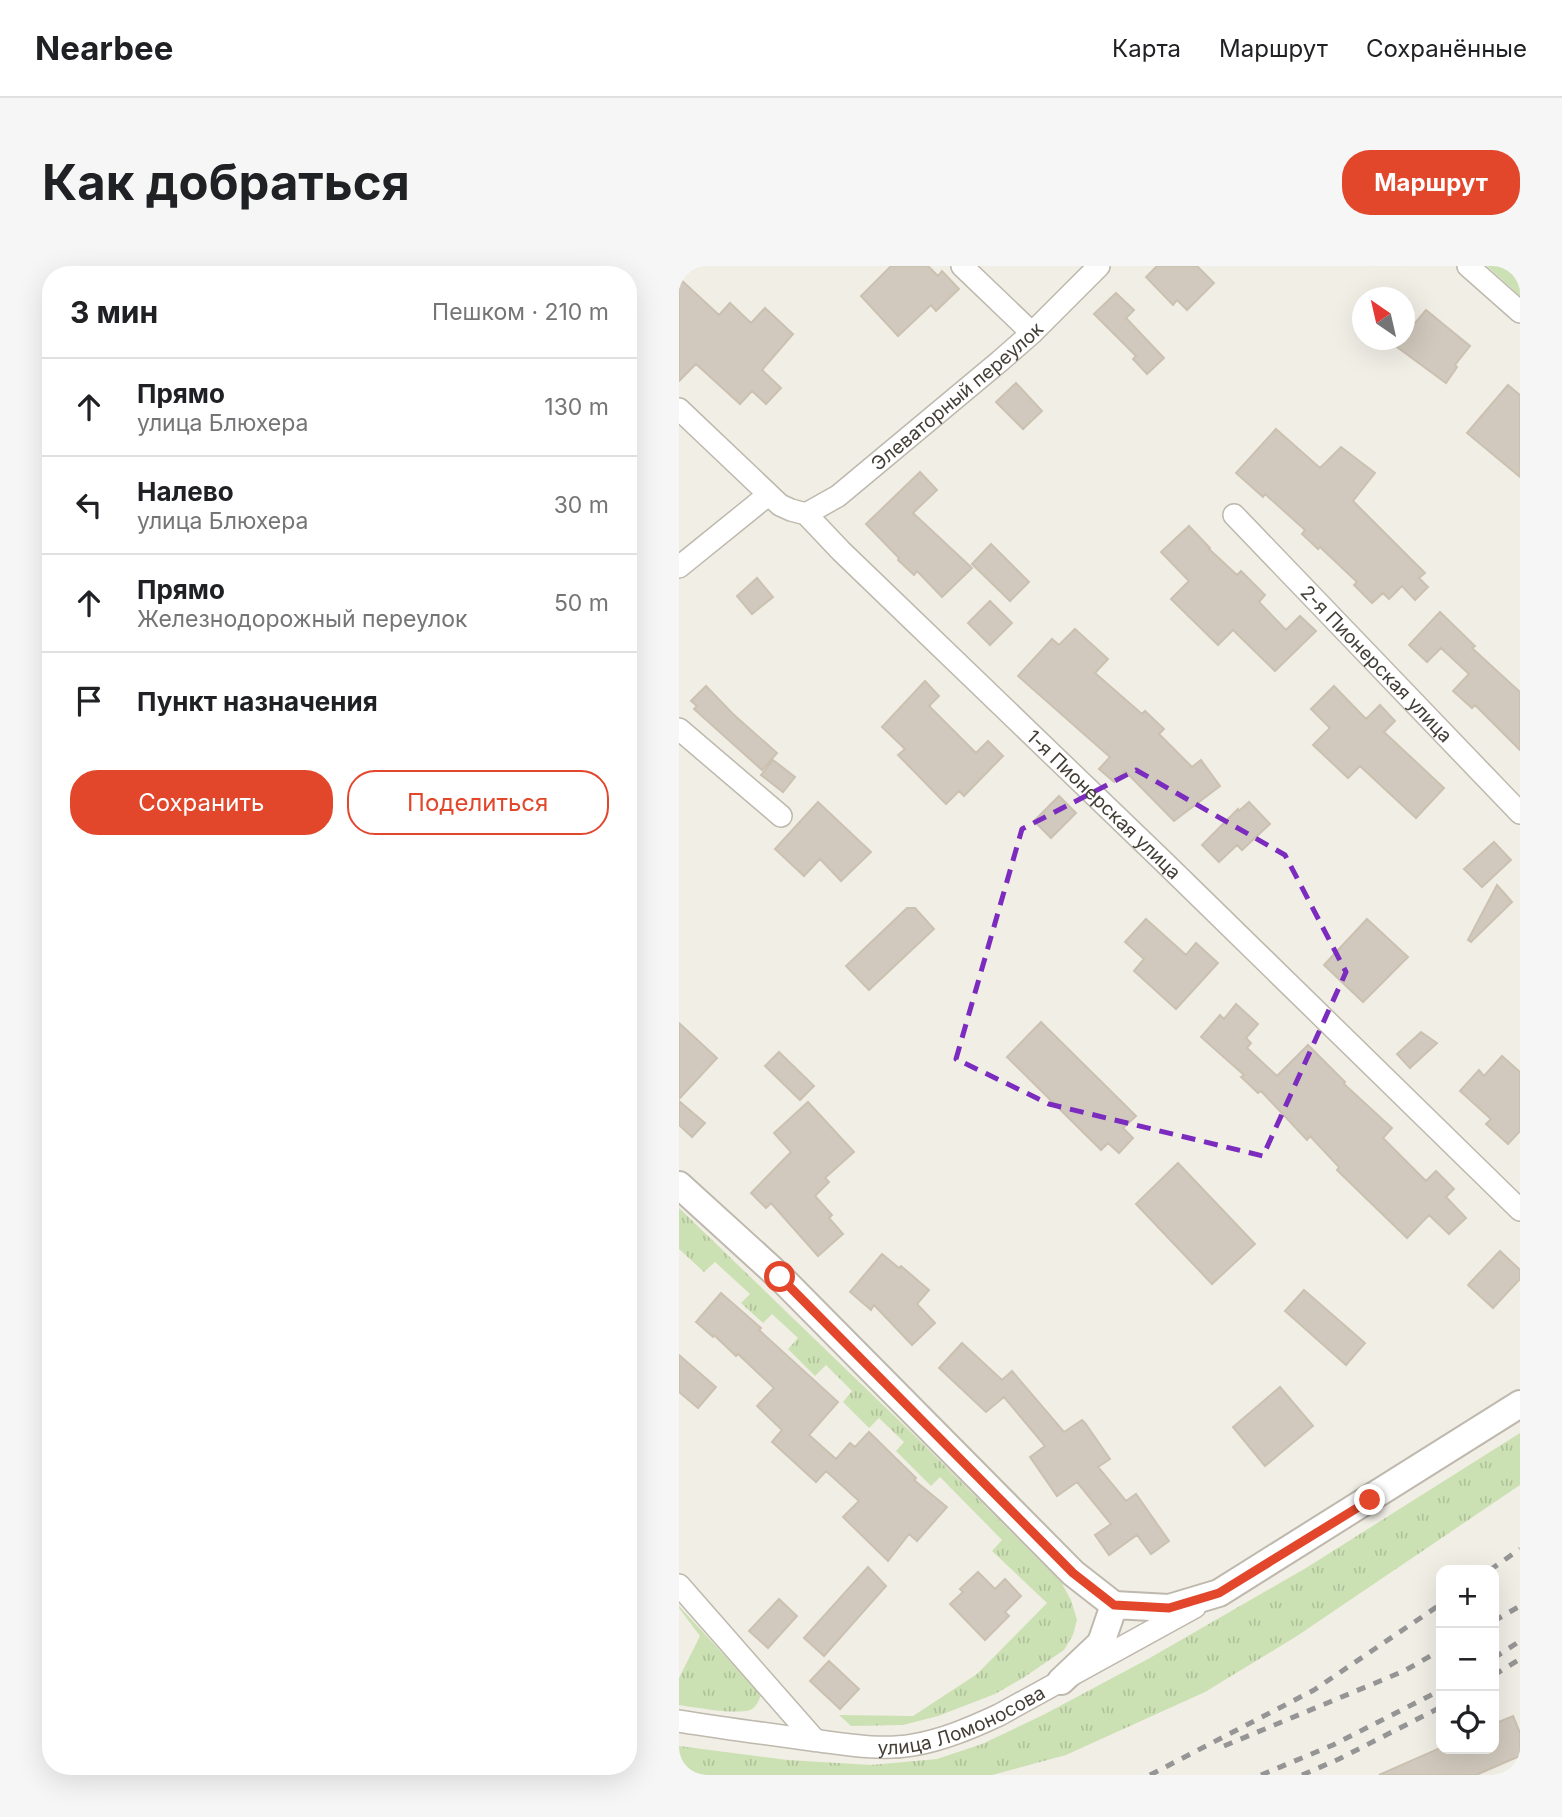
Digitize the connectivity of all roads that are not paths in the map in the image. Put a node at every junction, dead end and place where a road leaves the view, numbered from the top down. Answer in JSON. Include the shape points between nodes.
{"nodes":[{"id":1,"x":962,"y":266,"type":"edge"},
{"id":2,"x":1099,"y":266,"type":"edge"},
{"id":3,"x":1468,"y":266,"type":"edge"},
{"id":4,"x":1520,"y":312,"type":"edge"},
{"id":5,"x":1032,"y":333,"type":"junction"},
{"id":6,"x":679,"y":409,"type":"edge"},
{"id":7,"x":768,"y":495,"type":"junction"},
{"id":8,"x":806,"y":514,"type":"junction"},
{"id":9,"x":1234,"y":515,"type":"dead end"},
{"id":10,"x":679,"y":567,"type":"edge"},
{"id":11,"x":679,"y":729,"type":"edge"},
{"id":12,"x":1520,"y":813,"type":"edge"},
{"id":13,"x":781,"y":816,"type":"dead end"},
{"id":14,"x":679,"y":1185,"type":"edge"},
{"id":15,"x":1520,"y":1210,"type":"edge"},
{"id":16,"x":1520,"y":1404,"type":"edge"},
{"id":17,"x":679,"y":1585,"type":"edge"},
{"id":18,"x":1219,"y":1593,"type":"junction"},
{"id":19,"x":1114,"y":1605,"type":"junction"},
{"id":20,"x":1061,"y":1681,"type":"junction"},
{"id":21,"x":679,"y":1721,"type":"edge"},
{"id":22,"x":815,"y":1740,"type":"junction"}],
"edges":[{"from":1,"to":5,"type":"street"},
{"from":2,"to":5,"type":"street","name":"Элеваторный переулок"},
{"from":3,"to":4,"type":"street"},
{"from":5,"to":8,"type":"street","name":"Элеваторный переулок","via":[[838,496]]},
{"from":6,"to":7,"type":"street","name":"1-я Пионерская улица"},
{"from":7,"to":8,"type":"street","name":"1-я Пионерская улица","via":[[780,505]]},
{"from":7,"to":10,"type":"street"},
{"from":8,"to":15,"type":"street","name":"1-я Пионерская улица"},
{"from":9,"to":12,"type":"street","name":"2-я Пионерская улица"},
{"from":11,"to":13,"type":"street"},
{"from":14,"to":19,"type":"street","via":[[780,1277],[1073,1573]]},
{"from":16,"to":18,"type":"street"},
{"from":17,"to":22,"type":"street"},
{"from":18,"to":19,"type":"street","via":[[1169,1608]]},
{"from":18,"to":20,"type":"street","name":"улица Ломоносова"},
{"from":19,"to":20,"type":"street","via":[[1101,1643]]},
{"from":20,"to":22,"type":"street","name":"улица Ломоносова","via":[[940,1739],[881,1747]]},
{"from":21,"to":22,"type":"street","name":"улица Ломоносова"}]}
